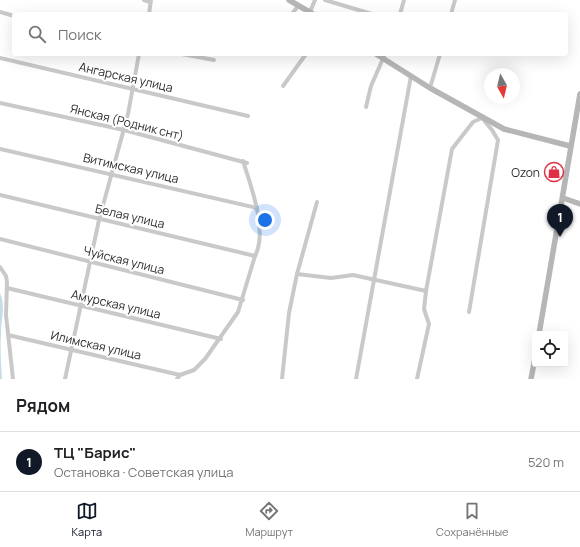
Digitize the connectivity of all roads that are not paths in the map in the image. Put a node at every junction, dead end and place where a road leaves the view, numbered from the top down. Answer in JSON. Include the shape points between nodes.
{"nodes":[{"id":1,"x":144,"y":0,"type":"edge"},
{"id":2,"x":290,"y":0,"type":"edge"},
{"id":3,"x":315,"y":0,"type":"edge"},
{"id":4,"x":325,"y":0,"type":"edge"},
{"id":5,"x":404,"y":0,"type":"edge"},
{"id":6,"x":455,"y":0,"type":"edge"},
{"id":7,"x":151,"y":1,"type":"edge"},
{"id":8,"x":298,"y":6,"type":"junction"},
{"id":9,"x":0,"y":12,"type":"edge"},
{"id":10,"x":149,"y":12,"type":"edge"},
{"id":11,"x":294,"y":12,"type":"edge"},
{"id":12,"x":309,"y":12,"type":"edge"},
{"id":13,"x":311,"y":12,"type":"edge"},
{"id":14,"x":365,"y":12,"type":"edge"},
{"id":15,"x":401,"y":12,"type":"edge"},
{"id":16,"x":452,"y":12,"type":"edge"},
{"id":17,"x":12,"y":15,"type":"edge"},
{"id":18,"x":139,"y":56,"type":"edge"},
{"id":19,"x":193,"y":56,"type":"edge"},
{"id":20,"x":305,"y":56,"type":"edge"},
{"id":21,"x":384,"y":56,"type":"edge"},
{"id":22,"x":439,"y":56,"type":"edge"},
{"id":23,"x":0,"y":58,"type":"edge"},
{"id":24,"x":214,"y":60,"type":"dead end"},
{"id":25,"x":411,"y":76,"type":"junction"},
{"id":26,"x":283,"y":86,"type":"dead end"},
{"id":27,"x":430,"y":88,"type":"junction"},
{"id":28,"x":132,"y":89,"type":"junction"},
{"id":29,"x":580,"y":94,"type":"edge"},
{"id":30,"x":0,"y":103,"type":"edge"},
{"id":31,"x":366,"y":107,"type":"dead end"},
{"id":32,"x":248,"y":116,"type":"dead end"},
{"id":33,"x":482,"y":118,"type":"junction"},
{"id":34,"x":124,"y":130,"type":"junction"},
{"id":35,"x":570,"y":146,"type":"junction"},
{"id":36,"x":0,"y":149,"type":"edge"},
{"id":37,"x":111,"y":174,"type":"junction"},
{"id":38,"x":0,"y":195,"type":"edge"},
{"id":39,"x":563,"y":198,"type":"junction"},
{"id":40,"x":317,"y":202,"type":"dead end"},
{"id":41,"x":580,"y":204,"type":"edge"},
{"id":42,"x":257,"y":208,"type":"junction"},
{"id":43,"x":99,"y":220,"type":"junction"},
{"id":44,"x":0,"y":239,"type":"edge"},
{"id":45,"x":255,"y":256,"type":"junction"},
{"id":46,"x":92,"y":262,"type":"junction"},
{"id":47,"x":0,"y":267,"type":"edge"},
{"id":48,"x":296,"y":274,"type":"junction"},
{"id":49,"x":374,"y":280,"type":"junction"},
{"id":50,"x":7,"y":288,"type":"junction"},
{"id":51,"x":426,"y":291,"type":"junction"},
{"id":52,"x":243,"y":300,"type":"junction"},
{"id":53,"x":81,"y":306,"type":"junction"},
{"id":54,"x":469,"y":312,"type":"dead end"},
{"id":55,"x":540,"y":331,"type":"edge"},
{"id":56,"x":8,"y":335,"type":"junction"},
{"id":57,"x":221,"y":339,"type":"junction"},
{"id":58,"x":71,"y":349,"type":"junction"},
{"id":59,"x":534,"y":367,"type":"edge"},
{"id":60,"x":179,"y":377,"type":"edge"},
{"id":61,"x":13,"y":379,"type":"edge"},
{"id":62,"x":65,"y":379,"type":"edge"},
{"id":63,"x":282,"y":379,"type":"edge"},
{"id":64,"x":356,"y":379,"type":"edge"},
{"id":65,"x":418,"y":379,"type":"edge"},
{"id":66,"x":532,"y":379,"type":"edge"}],
"edges":[{"from":1,"to":7,"type":"street"},
{"from":2,"to":8,"type":"main road"},
{"from":3,"to":13,"type":"street"},
{"from":4,"to":14,"type":"street"},
{"from":5,"to":15,"type":"street"},
{"from":6,"to":16,"type":"street"},
{"from":7,"to":10,"type":"street"},
{"from":8,"to":11,"type":"street"},
{"from":8,"to":12,"type":"main road"},
{"from":9,"to":17,"type":"street"},
{"from":18,"to":28,"type":"street"},
{"from":19,"to":24,"type":"street"},
{"from":20,"to":26,"type":"street"},
{"from":21,"to":25,"type":"main road"},
{"from":21,"to":31,"type":"street","via":[[371,86]]},
{"from":22,"to":27,"type":"street"},
{"from":23,"to":28,"type":"street","name":"Ангарская улица"},
{"from":25,"to":27,"type":"main road"},
{"from":25,"to":49,"type":"street"},
{"from":27,"to":33,"type":"main road"},
{"from":28,"to":32,"type":"street","name":"Ангарская улица"},
{"from":28,"to":34,"type":"street"},
{"from":29,"to":35,"type":"main road"},
{"from":30,"to":34,"type":"street","name":"Янская (Родник снт)"},
{"from":33,"to":35,"type":"main road","via":[[504,129]]},
{"from":33,"to":51,"type":"street","via":[[472,122],[452,149]]},
{"from":33,"to":54,"type":"street","via":[[498,140]]},
{"from":34,"to":37,"type":"street"},
{"from":34,"to":42,"type":"street","name":"Янская (Родник снт)","via":[[245,162]]},
{"from":35,"to":39,"type":"main road"},
{"from":36,"to":37,"type":"street","name":"Витимская улица"},
{"from":37,"to":42,"type":"street","name":"Витимская улица"},
{"from":37,"to":43,"type":"street"},
{"from":38,"to":43,"type":"street","name":"Белая улица"},
{"from":39,"to":41,"type":"main road"},
{"from":39,"to":55,"type":"main road"},
{"from":40,"to":48,"type":"street"},
{"from":42,"to":45,"type":"street","via":[[260,247]]},
{"from":43,"to":45,"type":"street","name":"Белая улица"},
{"from":43,"to":46,"type":"street"},
{"from":44,"to":46,"type":"street","name":"Чуйская улица"},
{"from":45,"to":52,"type":"street"},
{"from":46,"to":52,"type":"street","name":"Чуйская улица"},
{"from":46,"to":53,"type":"street"},
{"from":47,"to":50,"type":"street","via":[[6,276]]},
{"from":48,"to":49,"type":"street","via":[[330,278],[353,275]]},
{"from":48,"to":63,"type":"street"},
{"from":49,"to":51,"type":"street"},
{"from":49,"to":64,"type":"street"},
{"from":50,"to":53,"type":"street","name":"Амурская улица"},
{"from":50,"to":56,"type":"street"},
{"from":51,"to":65,"type":"street","via":[[424,309],[429,324]]},
{"from":52,"to":57,"type":"street"},
{"from":53,"to":57,"type":"street","name":"Амурская улица"},
{"from":53,"to":58,"type":"street"},
{"from":56,"to":58,"type":"street","name":"Илимская улица"},
{"from":56,"to":61,"type":"street"},
{"from":57,"to":60,"type":"street","via":[[194,370]]},
{"from":58,"to":60,"type":"street","name":"Илимская улица"},
{"from":58,"to":62,"type":"street"},
{"from":59,"to":66,"type":"main road"}]}
